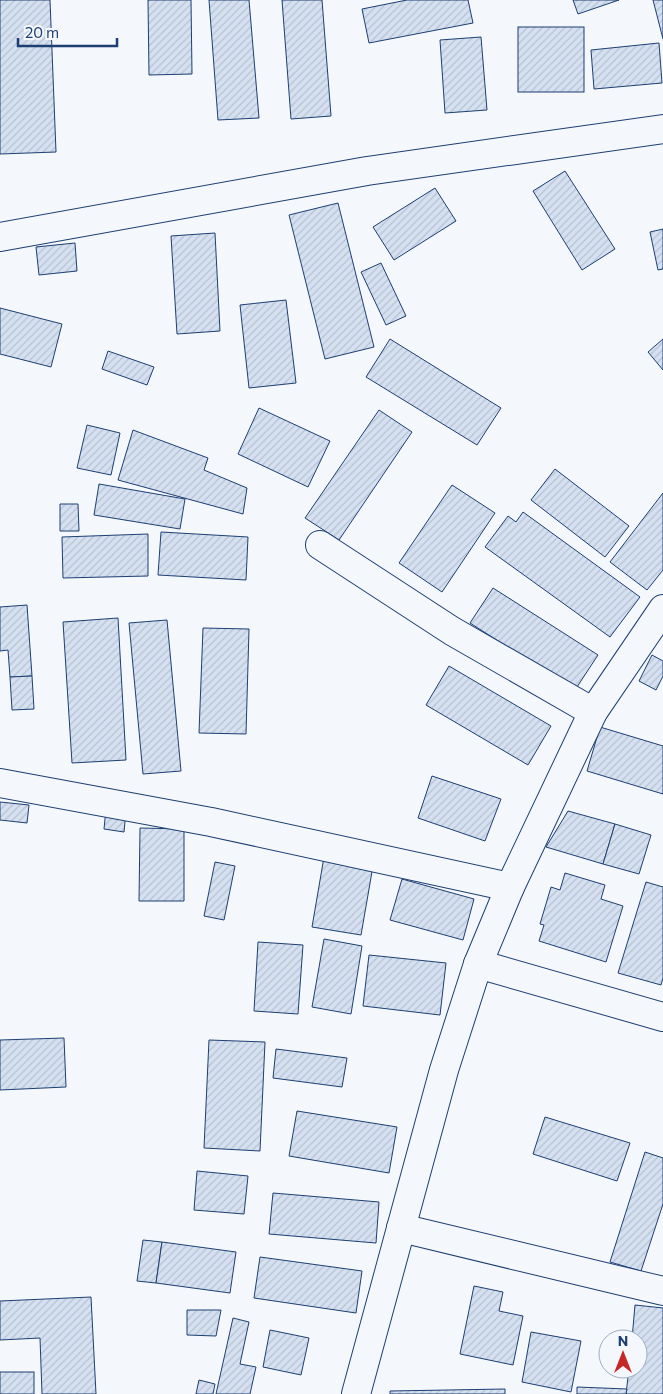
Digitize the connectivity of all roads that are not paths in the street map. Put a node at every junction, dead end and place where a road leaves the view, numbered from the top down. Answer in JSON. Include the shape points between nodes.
{"nodes":[{"id":1,"x":663,"y":129,"type":"edge"},
{"id":2,"x":0,"y":237,"type":"edge"},
{"id":3,"x":320,"y":545,"type":"dead end"},
{"id":4,"x":663,"y":608,"type":"edge"},
{"id":5,"x":593,"y":712,"type":"junction"},
{"id":6,"x":0,"y":783,"type":"edge"},
{"id":7,"x":510,"y":887,"type":"junction"},
{"id":8,"x":478,"y":964,"type":"junction"},
{"id":9,"x":663,"y":1017,"type":"edge"},
{"id":10,"x":400,"y":1228,"type":"junction"},
{"id":11,"x":663,"y":1292,"type":"edge"},
{"id":12,"x":356,"y":1394,"type":"edge"}],
"edges":[{"from":1,"to":2,"type":"street","via":[[367,171]]},
{"from":3,"to":5,"type":"street","via":[[452,630]]},
{"from":4,"to":5,"type":"street"},
{"from":5,"to":7,"type":"street"},
{"from":6,"to":7,"type":"street","via":[[211,822]]},
{"from":7,"to":8,"type":"street"},
{"from":8,"to":9,"type":"street"},
{"from":8,"to":10,"type":"street","via":[[444,1070]]},
{"from":10,"to":11,"type":"street"},
{"from":10,"to":12,"type":"street"}]}
